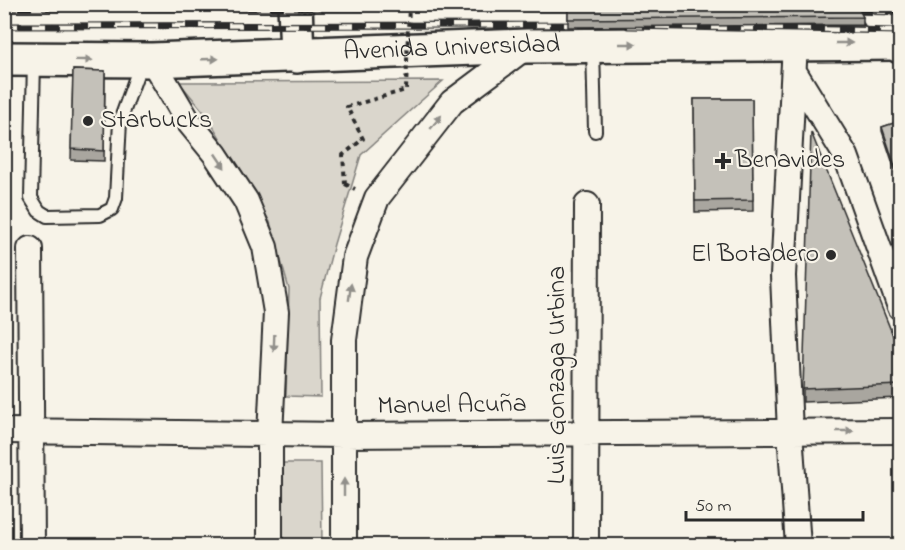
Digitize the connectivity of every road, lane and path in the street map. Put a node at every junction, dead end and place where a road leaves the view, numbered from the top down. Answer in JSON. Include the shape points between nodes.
{"nodes":[{"id":1,"x":295,"y":4,"type":"edge"},
{"id":2,"x":409,"y":4,"type":"edge"},
{"id":3,"x":872,"y":4,"type":"edge"},
{"id":4,"x":899,"y":44,"type":"edge"},
{"id":5,"x":593,"y":45,"type":"junction"},
{"id":6,"x":527,"y":46,"type":"junction"},
{"id":7,"x":297,"y":56,"type":"junction"},
{"id":8,"x":795,"y":58,"type":"junction"},
{"id":9,"x":19,"y":59,"type":"edge"},
{"id":10,"x":147,"y":60,"type":"junction"},
{"id":11,"x":595,"y":131,"type":"dead end"},
{"id":12,"x":345,"y":184,"type":"dead end"},
{"id":13,"x":587,"y":205,"type":"dead end"},
{"id":14,"x":30,"y":249,"type":"dead end"},
{"id":15,"x":900,"y":307,"type":"edge"},
{"id":16,"x":4,"y":431,"type":"edge"},
{"id":17,"x":32,"y":431,"type":"junction"},
{"id":18,"x":900,"y":431,"type":"edge"},
{"id":19,"x":790,"y":432,"type":"junction"},
{"id":20,"x":586,"y":433,"type":"junction"},
{"id":21,"x":270,"y":435,"type":"junction"},
{"id":22,"x":344,"y":435,"type":"junction"},
{"id":23,"x":32,"y":546,"type":"edge"},
{"id":24,"x":270,"y":546,"type":"edge"},
{"id":25,"x":344,"y":546,"type":"edge"},
{"id":26,"x":586,"y":546,"type":"edge"},
{"id":27,"x":798,"y":546,"type":"edge"}],
"edges":[{"from":1,"to":7,"type":"main road"},
{"from":2,"to":12,"type":"path","bridge":true,"via":[[406,90],[347,107],[363,139],[343,155]]},
{"from":3,"to":4,"type":"main road"},
{"from":8,"to":4,"type":"main road","name":"Avenida Universidad","one_way":true},
{"from":5,"to":6,"type":"main road","name":"Avenida Universidad"},
{"from":5,"to":8,"type":"main road","name":"Avenida Universidad","one_way":true},
{"from":5,"to":11,"type":"lane"},
{"from":6,"to":7,"type":"main road","name":"Avenida Universidad"},
{"from":22,"to":6,"type":"street","one_way":true,"via":[[344,340],[355,257],[377,198],[452,102]]},
{"from":10,"to":7,"type":"main road","name":"Avenida Universidad","one_way":true},
{"from":8,"to":15,"type":"street","via":[[846,156]]},
{"from":8,"to":19,"type":"street","via":[[783,276]]},
{"from":9,"to":10,"type":"main road","name":"Avenida Universidad","one_way":true},
{"from":9,"to":10,"type":"lane","via":[[31,198],[47,216],[100,215],[112,209],[120,121]]},
{"from":10,"to":21,"type":"street","one_way":true,"via":[[246,201],[265,247],[276,312]]},
{"from":13,"to":20,"type":"street","name":"Luis Gonzaga Urbina"},
{"from":14,"to":17,"type":"street"},
{"from":16,"to":17,"type":"street","name":"Manuel Acuña"},
{"from":17,"to":21,"type":"street","name":"Manuel Acuña"},
{"from":17,"to":23,"type":"street"},
{"from":19,"to":18,"type":"street","name":"Manuel Acuña","one_way":true},
{"from":19,"to":20,"type":"street","name":"Manuel Acuña"},
{"from":19,"to":27,"type":"street"},
{"from":20,"to":22,"type":"street","name":"Manuel Acuña"},
{"from":20,"to":26,"type":"street","name":"Luis Gonzaga Urbina"},
{"from":21,"to":22,"type":"street","name":"Manuel Acuña"},
{"from":21,"to":24,"type":"street"},
{"from":25,"to":22,"type":"street","one_way":true}]}
